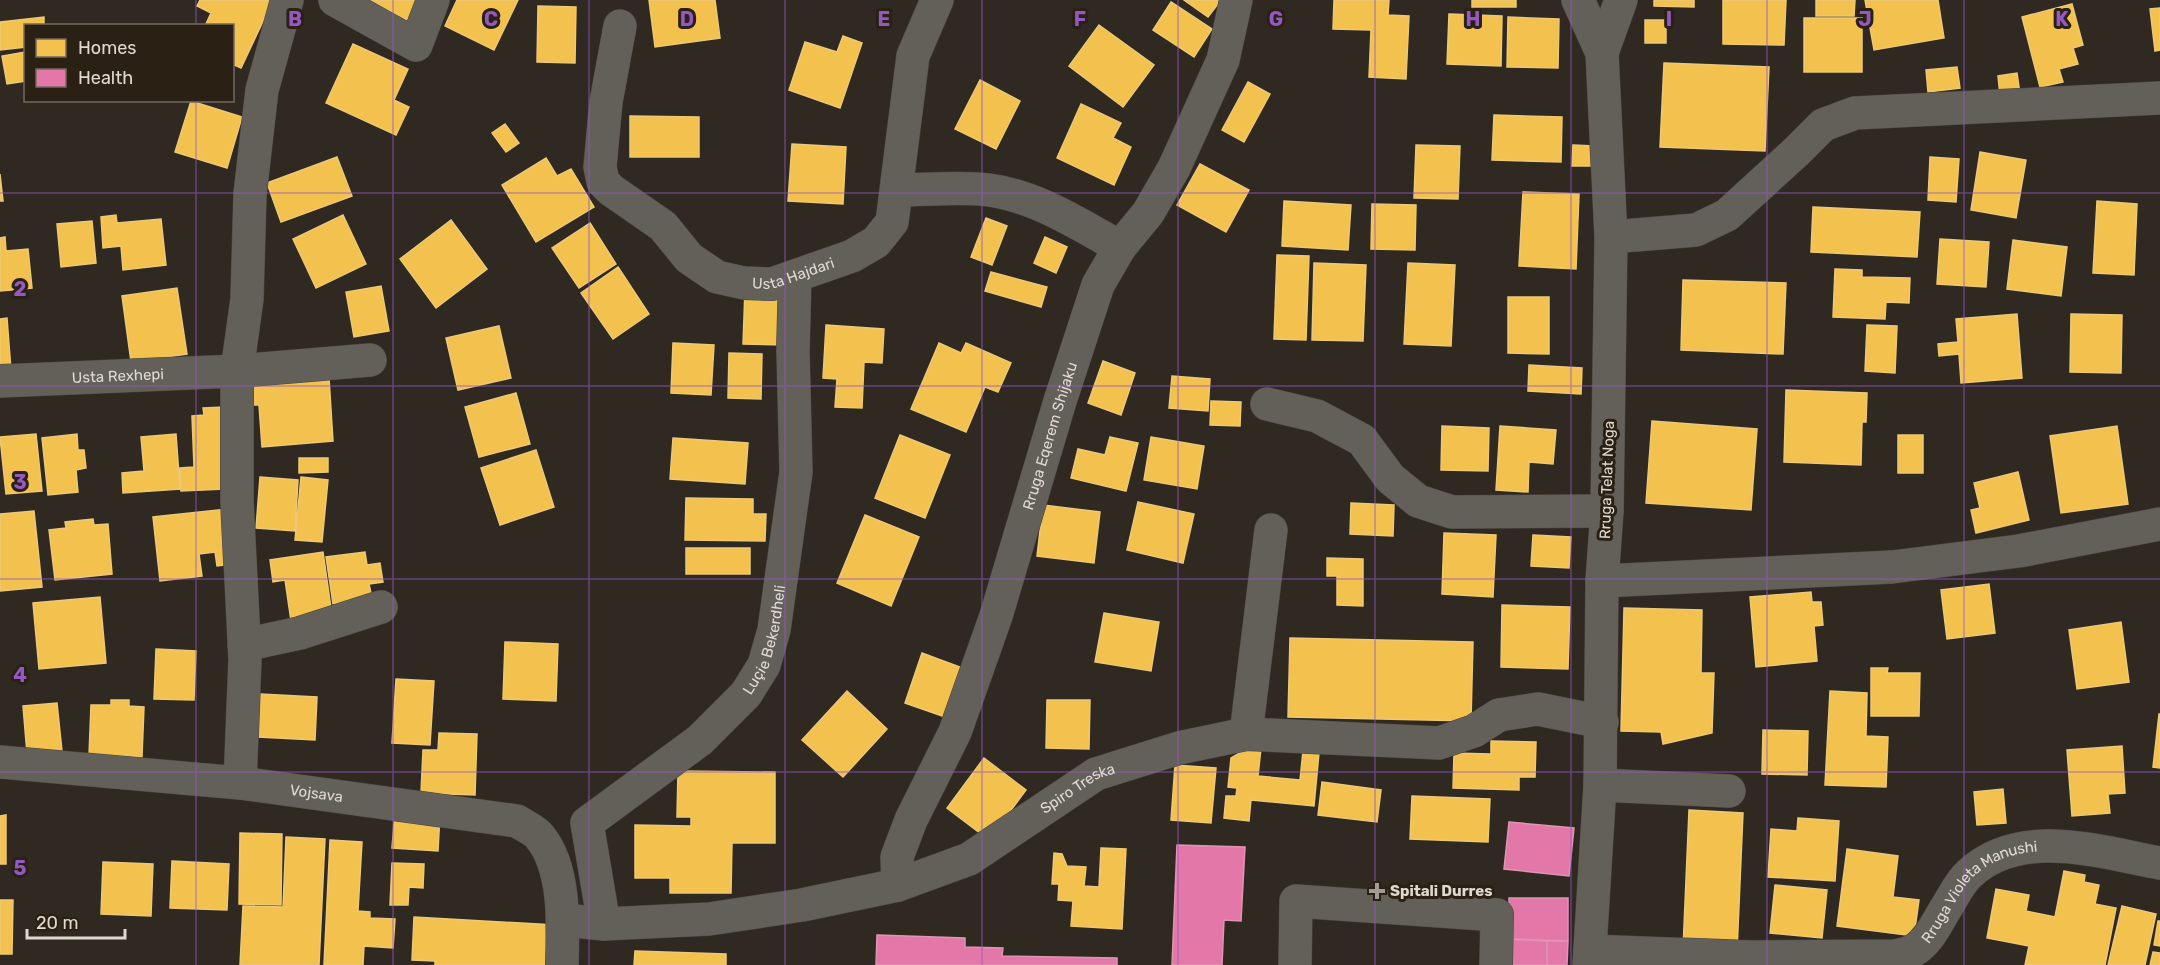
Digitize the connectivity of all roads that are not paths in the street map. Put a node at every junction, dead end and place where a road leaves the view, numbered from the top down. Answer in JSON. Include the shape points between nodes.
{"nodes":[{"id":1,"x":287,"y":0,"type":"edge"},
{"id":2,"x":335,"y":0,"type":"edge"},
{"id":3,"x":433,"y":0,"type":"edge"},
{"id":4,"x":937,"y":0,"type":"edge"},
{"id":5,"x":1236,"y":0,"type":"edge"},
{"id":6,"x":1578,"y":0,"type":"edge"},
{"id":7,"x":1621,"y":0,"type":"edge"},
{"id":8,"x":620,"y":26,"type":"dead end"},
{"id":9,"x":1602,"y":53,"type":"junction"},
{"id":10,"x":2160,"y":98,"type":"edge"},
{"id":11,"x":897,"y":190,"type":"junction"},
{"id":12,"x":1611,"y":237,"type":"junction"},
{"id":13,"x":1120,"y":247,"type":"junction"},
{"id":14,"x":795,"y":276,"type":"junction"},
{"id":15,"x":370,"y":360,"type":"dead end"},
{"id":16,"x":237,"y":371,"type":"junction"},
{"id":17,"x":0,"y":381,"type":"edge"},
{"id":18,"x":1266,"y":404,"type":"dead end"},
{"id":19,"x":1607,"y":511,"type":"junction"},
{"id":20,"x":2160,"y":524,"type":"edge"},
{"id":21,"x":1271,"y":530,"type":"dead end"},
{"id":22,"x":1602,"y":581,"type":"junction"},
{"id":23,"x":381,"y":607,"type":"dead end"},
{"id":24,"x":244,"y":645,"type":"junction"},
{"id":25,"x":1602,"y":722,"type":"junction"},
{"id":26,"x":1246,"y":734,"type":"junction"},
{"id":27,"x":0,"y":762,"type":"edge"},
{"id":28,"x":240,"y":783,"type":"junction"},
{"id":29,"x":1600,"y":785,"type":"junction"},
{"id":30,"x":1729,"y":791,"type":"dead end"},
{"id":31,"x":2160,"y":863,"type":"edge"},
{"id":32,"x":898,"y":885,"type":"junction"},
{"id":33,"x":564,"y":920,"type":"junction"},
{"id":34,"x":604,"y":924,"type":"junction"},
{"id":35,"x":1589,"y":958,"type":"edge"},
{"id":36,"x":562,"y":965,"type":"edge"},
{"id":37,"x":1295,"y":965,"type":"edge"},
{"id":38,"x":1496,"y":965,"type":"edge"}],
"edges":[{"from":1,"to":16,"type":"street","via":[[262,90],[250,194],[247,299]]},
{"from":2,"to":3,"type":"street","via":[[416,45]]},
{"from":4,"to":11,"type":"street","name":"Usta Hajdari","via":[[913,56]]},
{"from":5,"to":13,"type":"street","name":"Rruga Eqerem Shijaku","via":[[1222,60],[1174,168],[1148,213]]},
{"from":6,"to":9,"type":"street","name":"Rruga Telat Noga"},
{"from":7,"to":9,"type":"street"},
{"from":8,"to":14,"type":"street","name":"Usta Hajdari","via":[[606,102],[600,167],[603,182],[663,226],[689,258],[717,277],[772,284]]},
{"from":9,"to":12,"type":"street","name":"Rruga Telat Noga"},
{"from":10,"to":12,"type":"street","via":[[1855,113],[1823,125],[1727,215],[1696,230]]},
{"from":11,"to":13,"type":"street","via":[[988,190],[1022,198],[1051,208]]},
{"from":11,"to":14,"type":"street","name":"Usta Hajdari","via":[[892,222],[876,242],[852,256]]},
{"from":12,"to":19,"type":"street","name":"Rruga Telat Noga"},
{"from":13,"to":32,"type":"street","name":"Rruga Eqerem Shijaku","via":[[1098,285],[996,616],[958,722],[897,857]]},
{"from":14,"to":34,"type":"street","name":"Luçie Bekerdheli","via":[[796,472],[774,630],[764,665],[746,694],[700,740],[586,824]]},
{"from":15,"to":16,"type":"street","name":"Usta Rexhepi"},
{"from":16,"to":17,"type":"street","name":"Usta Rexhepi"},
{"from":16,"to":24,"type":"street","via":[[237,501]]},
{"from":18,"to":19,"type":"street","via":[[1317,416],[1362,440],[1390,478],[1418,501],[1452,512]]},
{"from":19,"to":22,"type":"street","name":"Rruga Telat Noga"},
{"from":20,"to":22,"type":"street","via":[[2019,551],[1892,567]]},
{"from":21,"to":26,"type":"street"},
{"from":22,"to":25,"type":"street","name":"Rruga Telat Noga"},
{"from":23,"to":24,"type":"street","via":[[300,633]]},
{"from":24,"to":28,"type":"street"},
{"from":25,"to":26,"type":"street","name":"Spiro Treska","via":[[1538,709],[1500,715],[1474,731],[1439,743]]},
{"from":25,"to":29,"type":"street","name":"Rruga Telat Noga"},
{"from":26,"to":32,"type":"street","name":"Spiro Treska","via":[[1179,748],[1096,774],[969,859]]},
{"from":27,"to":28,"type":"street","name":"Vojsava"},
{"from":28,"to":33,"type":"street","name":"Vojsava","via":[[517,821],[539,835],[552,856]]},
{"from":29,"to":30,"type":"street"},
{"from":29,"to":35,"type":"street","name":"Rruga Telat Noga"},
{"from":31,"to":35,"type":"street","name":"Rruga Violeta Manushi","via":[[2044,845],[2012,851],[1988,860],[1968,874],[1925,940],[1913,951],[1894,956]]},
{"from":32,"to":34,"type":"street","name":"Spiro Treska","via":[[709,920]]},
{"from":33,"to":34,"type":"street","name":"Spiro Treska"},
{"from":33,"to":36,"type":"street","name":"Vojsava"},
{"from":37,"to":38,"type":"street","via":[[1296,901],[1497,915]]}]}
